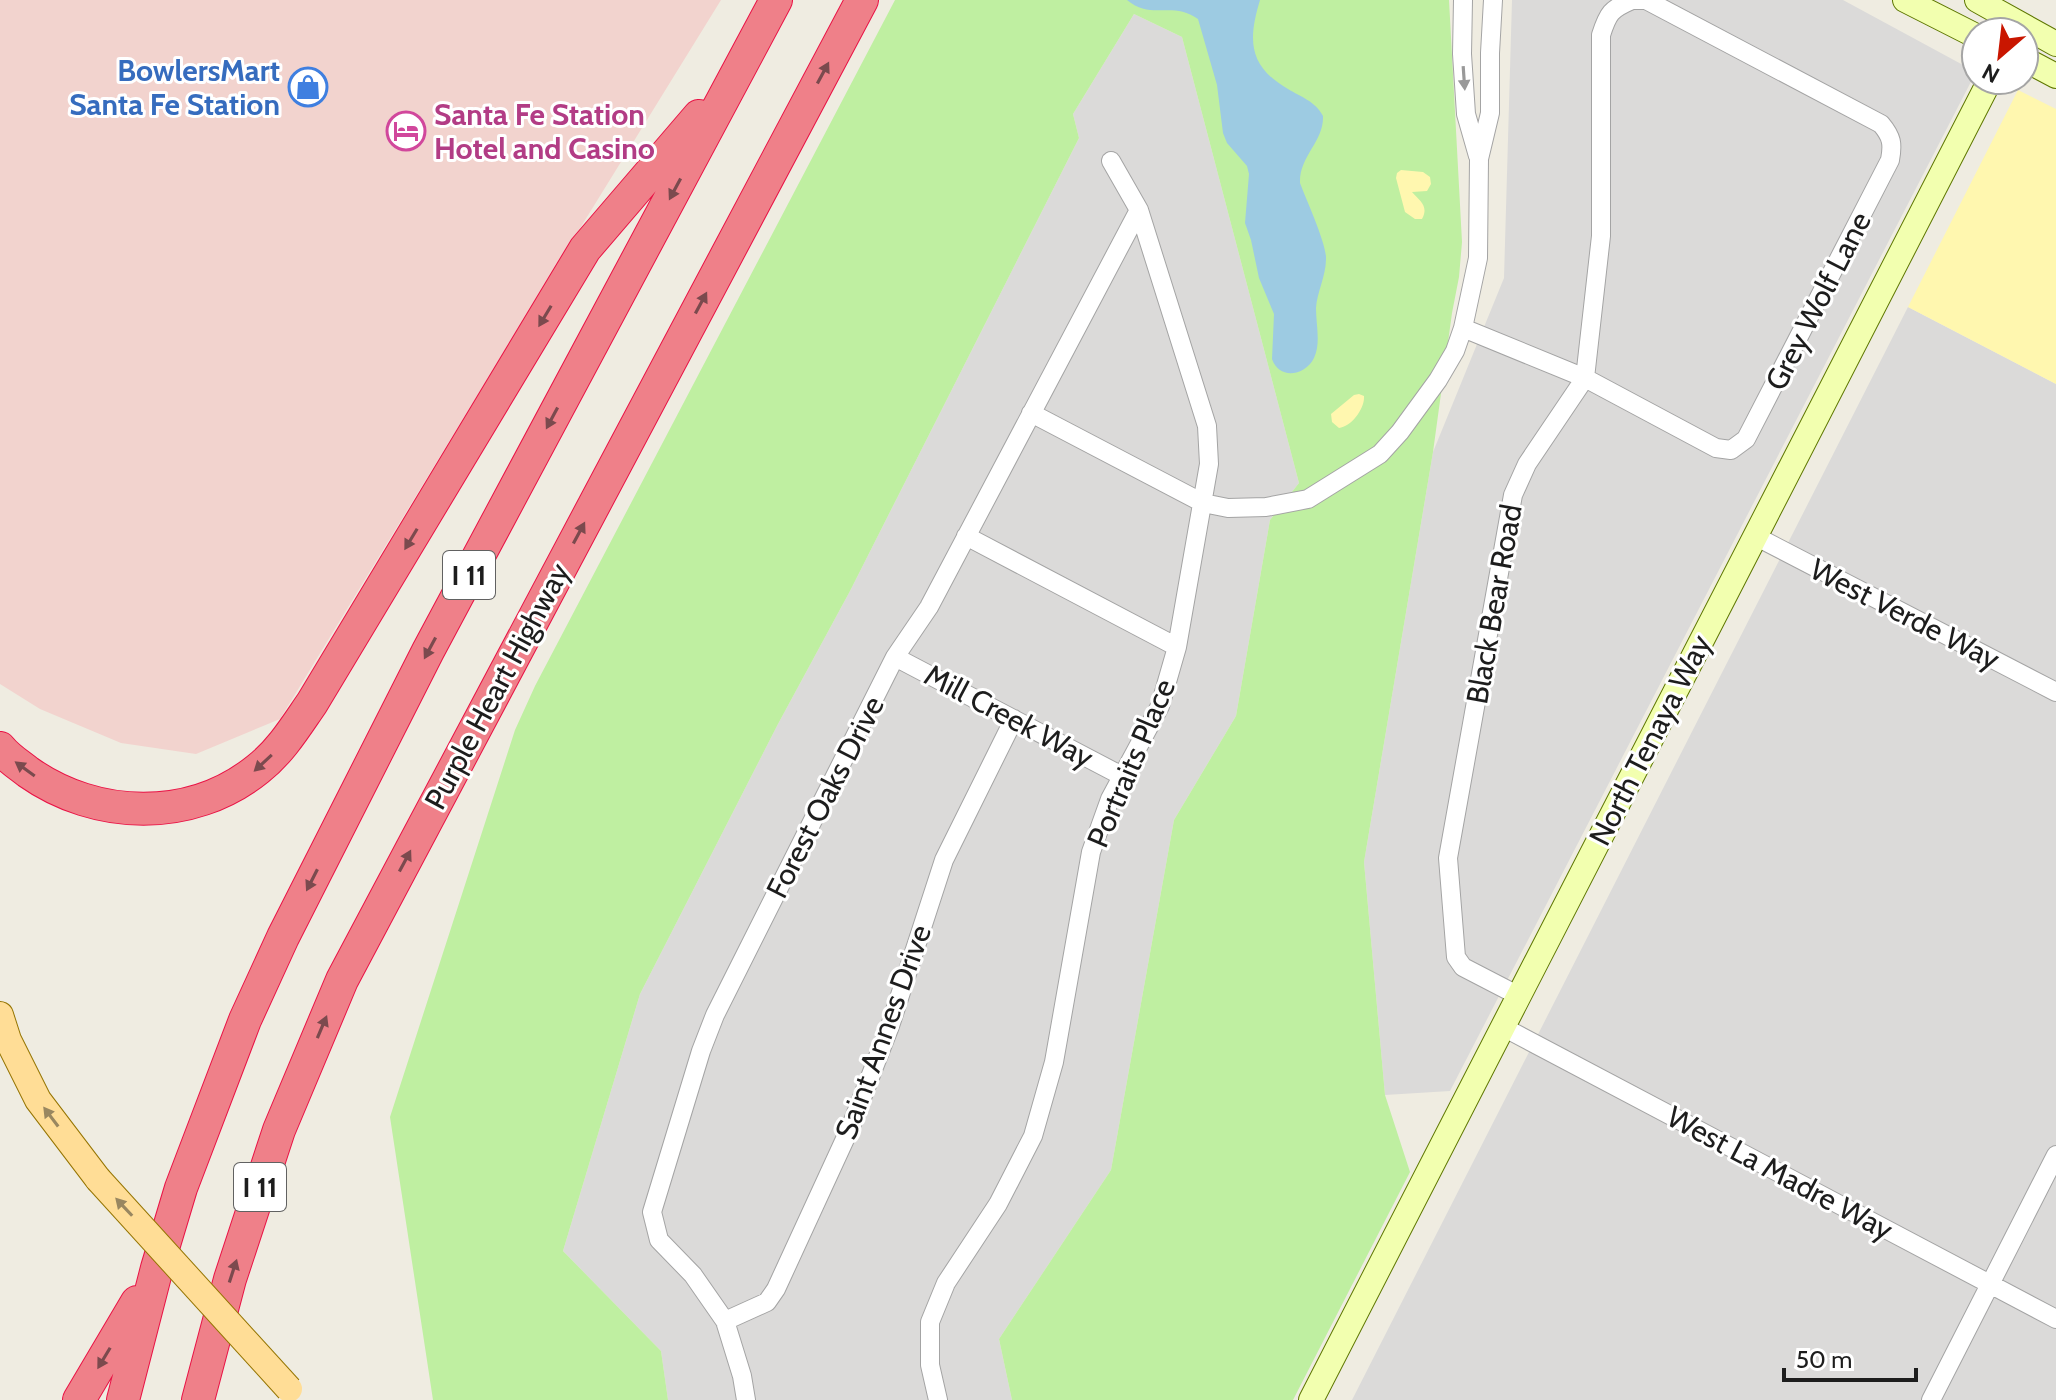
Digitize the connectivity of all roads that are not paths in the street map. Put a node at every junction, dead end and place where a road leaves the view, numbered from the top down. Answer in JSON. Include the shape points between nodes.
{"nodes":[{"id":1,"x":776,"y":0,"type":"edge"},
{"id":2,"x":862,"y":0,"type":"edge"},
{"id":3,"x":1463,"y":0,"type":"edge"},
{"id":4,"x":1493,"y":0,"type":"edge"},
{"id":5,"x":1905,"y":0,"type":"edge"},
{"id":6,"x":1978,"y":0,"type":"edge"},
{"id":7,"x":1628,"y":2,"type":"edge"},
{"id":8,"x":2000,"y":16,"type":"edge"},
{"id":9,"x":1960,"y":28,"type":"edge"},
{"id":10,"x":738,"y":71,"type":"junction"},
{"id":11,"x":1982,"y":96,"type":"edge"},
{"id":12,"x":1479,"y":159,"type":"junction"},
{"id":13,"x":1111,"y":161,"type":"dead end"},
{"id":14,"x":1139,"y":210,"type":"junction"},
{"id":15,"x":1463,"y":328,"type":"junction"},
{"id":16,"x":1585,"y":378,"type":"junction"},
{"id":17,"x":1031,"y":413,"type":"junction"},
{"id":18,"x":1203,"y":503,"type":"junction"},
{"id":19,"x":966,"y":536,"type":"junction"},
{"id":20,"x":1755,"y":536,"type":"junction"},
{"id":21,"x":1177,"y":647,"type":"junction"},
{"id":22,"x":895,"y":657,"type":"junction"},
{"id":23,"x":2056,"y":692,"type":"edge"},
{"id":24,"x":1014,"y":719,"type":"junction"},
{"id":25,"x":0,"y":748,"type":"edge"},
{"id":26,"x":1122,"y":776,"type":"junction"},
{"id":27,"x":1519,"y":996,"type":"junction"},
{"id":28,"x":0,"y":1015,"type":"edge"},
{"id":29,"x":1503,"y":1027,"type":"junction"},
{"id":30,"x":2056,"y":1155,"type":"edge"},
{"id":31,"x":157,"y":1268,"type":"junction"},
{"id":32,"x":1990,"y":1284,"type":"junction"},
{"id":33,"x":2056,"y":1319,"type":"edge"},
{"id":34,"x":725,"y":1321,"type":"junction"},
{"id":35,"x":292,"y":1394,"type":"edge"},
{"id":36,"x":79,"y":1400,"type":"edge"},
{"id":37,"x":123,"y":1400,"type":"edge"},
{"id":38,"x":198,"y":1400,"type":"edge"},
{"id":39,"x":746,"y":1400,"type":"edge"},
{"id":40,"x":938,"y":1400,"type":"edge"},
{"id":41,"x":1311,"y":1400,"type":"edge"},
{"id":42,"x":1931,"y":1400,"type":"edge"}],
"edges":[{"from":1,"to":10,"type":"highway","number":"I 11"},
{"from":38,"to":2,"type":"highway","name":"Purple Heart Highway","number":"I 11","one_way":true,"via":[[230,1279],[279,1130],[342,980]]},
{"from":3,"to":12,"type":"street","one_way":true,"via":[[1466,114]]},
{"from":4,"to":12,"type":"street","via":[[1490,113]]},
{"from":5,"to":9,"type":"street"},
{"from":6,"to":8,"type":"street"},
{"from":7,"to":16,"type":"street","name":"Black Bear Road","via":[[1607,16],[1601,35],[1601,236]]},
{"from":7,"to":16,"type":"street","name":"Grey Wolf Lane","via":[[1646,0],[1881,124],[1893,145],[1890,160],[1746,439],[1731,450],[1716,448]]},
{"from":10,"to":25,"type":"highway","one_way":true,"via":[[585,249],[312,703],[287,740],[258,769],[220,793],[175,807],[132,810],[90,803],[45,784]]},
{"from":10,"to":31,"type":"highway","number":"I 11","one_way":true,"via":[[428,651],[283,937],[224,1075]]},
{"from":11,"to":20,"type":"street","name":"North Tenaya Way"},
{"from":12,"to":15,"type":"street","via":[[1478,258]]},
{"from":13,"to":14,"type":"street","name":"Portraits Place"},
{"from":14,"to":17,"type":"street","name":"Forest Oaks Drive"},
{"from":14,"to":18,"type":"street","name":"Portraits Place","via":[[1207,426]]},
{"from":15,"to":16,"type":"street"},
{"from":15,"to":18,"type":"street","via":[[1438,380],[1380,454],[1308,499],[1266,507]]},
{"from":16,"to":27,"type":"street","name":"Black Bear Road","via":[[1527,464],[1513,495],[1448,858],[1456,957],[1463,967]]},
{"from":17,"to":18,"type":"street"},
{"from":17,"to":19,"type":"street","name":"Forest Oaks Drive"},
{"from":18,"to":21,"type":"street","name":"Portraits Place"},
{"from":19,"to":21,"type":"street"},
{"from":19,"to":22,"type":"street","name":"Forest Oaks Drive","via":[[929,607]]},
{"from":20,"to":23,"type":"street","name":"West Verde Way"},
{"from":20,"to":27,"type":"street","name":"North Tenaya Way"},
{"from":21,"to":26,"type":"street","name":"Portraits Place","via":[[1160,706]]},
{"from":22,"to":24,"type":"street","name":"Mill Creek Way"},
{"from":22,"to":34,"type":"street","name":"Forest Oaks Drive","via":[[715,1015],[652,1212],[659,1240],[693,1275]]},
{"from":24,"to":26,"type":"street","name":"Mill Creek Way"},
{"from":24,"to":34,"type":"street","name":"Saint Annes Drive","via":[[944,860],[885,1040],[776,1289],[767,1302]]},
{"from":26,"to":40,"type":"street","name":"Portraits Place","via":[[1091,852],[1054,1062],[1033,1136],[998,1204],[946,1283],[930,1322],[930,1365]]},
{"from":27,"to":29,"type":"street","name":"North Tenaya Way"},
{"from":35,"to":28,"type":"main road","one_way":true,"bridge":true,"via":[[98,1179],[38,1100]]},
{"from":29,"to":32,"type":"street","name":"West La Madre Way"},
{"from":29,"to":41,"type":"street","name":"North Tenaya Way"},
{"from":30,"to":32,"type":"street"},
{"from":31,"to":36,"type":"highway","one_way":true},
{"from":31,"to":37,"type":"highway","number":"I 11"},
{"from":32,"to":33,"type":"street","name":"West La Madre Way"},
{"from":32,"to":42,"type":"street"},
{"from":34,"to":39,"type":"street","name":"Forest Oaks Drive"}]}
